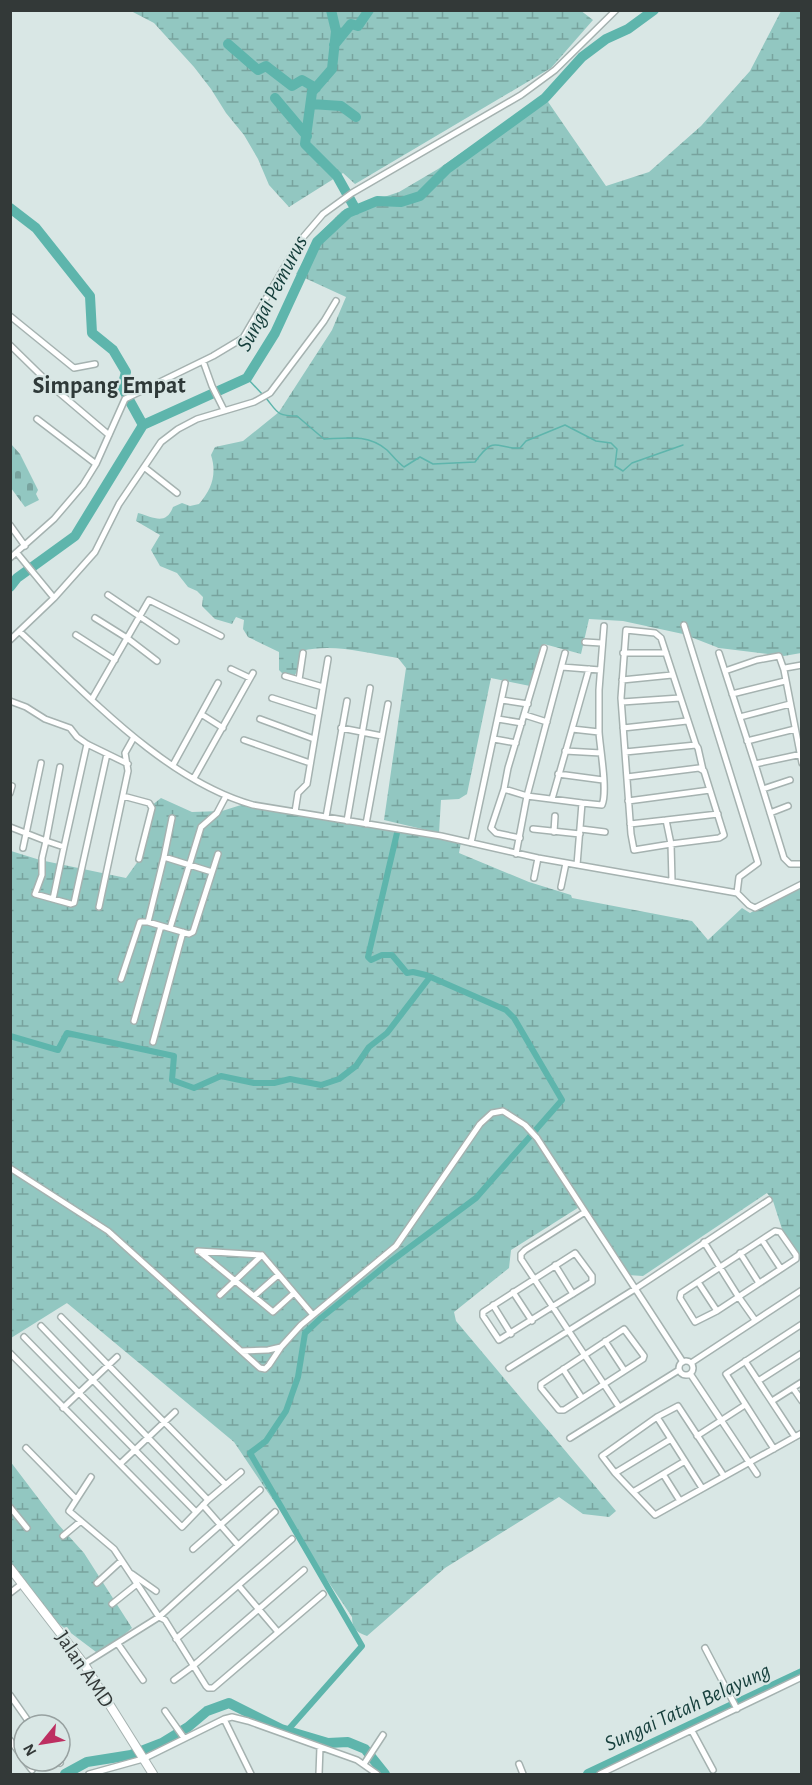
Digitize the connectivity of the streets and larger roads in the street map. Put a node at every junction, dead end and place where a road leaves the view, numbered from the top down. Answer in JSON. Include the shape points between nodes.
{"nodes":[{"id":1,"x":616,"y":10,"type":"edge"},
{"id":2,"x":336,"y":301,"type":"dead end"},
{"id":3,"x":10,"y":316,"type":"edge"},
{"id":4,"x":10,"y":345,"type":"edge"},
{"id":5,"x":203,"y":361,"type":"junction"},
{"id":6,"x":95,"y":364,"type":"dead end"},
{"id":7,"x":224,"y":410,"type":"junction"},
{"id":8,"x":37,"y":419,"type":"dead end"},
{"id":9,"x":109,"y":435,"type":"junction"},
{"id":10,"x":96,"y":464,"type":"junction"},
{"id":11,"x":144,"y":467,"type":"junction"},
{"id":12,"x":177,"y":493,"type":"dead end"},
{"id":13,"x":10,"y":525,"type":"edge"},
{"id":14,"x":25,"y":546,"type":"junction"},
{"id":15,"x":17,"y":553,"type":"junction"},
{"id":16,"x":10,"y":558,"type":"edge"},
{"id":17,"x":108,"y":596,"type":"dead end"},
{"id":18,"x":54,"y":598,"type":"junction"},
{"id":19,"x":140,"y":616,"type":"junction"},
{"id":20,"x":95,"y":618,"type":"dead end"},
{"id":21,"x":684,"y":625,"type":"dead end"},
{"id":22,"x":604,"y":626,"type":"dead end"},
{"id":23,"x":20,"y":632,"type":"junction"},
{"id":24,"x":76,"y":635,"type":"dead end"},
{"id":25,"x":221,"y":636,"type":"dead end"},
{"id":26,"x":127,"y":638,"type":"junction"},
{"id":27,"x":10,"y":640,"type":"edge"},
{"id":28,"x":176,"y":641,"type":"dead end"},
{"id":29,"x":585,"y":642,"type":"dead end"},
{"id":30,"x":601,"y":643,"type":"junction"},
{"id":31,"x":544,"y":648,"type":"dead end"},
{"id":32,"x":666,"y":652,"type":"junction"},
{"id":33,"x":303,"y":653,"type":"dead end"},
{"id":34,"x":565,"y":653,"type":"dead end"},
{"id":35,"x":623,"y":653,"type":"junction"},
{"id":36,"x":719,"y":653,"type":"dead end"},
{"id":37,"x":328,"y":659,"type":"dead end"},
{"id":38,"x":115,"y":660,"type":"junction"},
{"id":39,"x":157,"y":661,"type":"dead end"},
{"id":40,"x":801,"y":665,"type":"edge"},
{"id":41,"x":562,"y":667,"type":"junction"},
{"id":42,"x":231,"y":669,"type":"dead end"},
{"id":43,"x":589,"y":669,"type":"junction"},
{"id":44,"x":600,"y":670,"type":"junction"},
{"id":45,"x":784,"y":670,"type":"junction"},
{"id":46,"x":725,"y":671,"type":"junction"},
{"id":47,"x":672,"y":675,"type":"junction"},
{"id":48,"x":285,"y":676,"type":"dead end"},
{"id":49,"x":299,"y":680,"type":"junction"},
{"id":50,"x":622,"y":680,"type":"junction"},
{"id":51,"x":785,"y":681,"type":"junction"},
{"id":52,"x":218,"y":683,"type":"dead end"},
{"id":53,"x":505,"y":684,"type":"dead end"},
{"id":54,"x":323,"y":687,"type":"junction"},
{"id":55,"x":370,"y":688,"type":"dead end"},
{"id":56,"x":732,"y":694,"type":"junction"},
{"id":57,"x":272,"y":698,"type":"dead end"},
{"id":58,"x":680,"y":698,"type":"junction"},
{"id":59,"x":92,"y":699,"type":"junction"},
{"id":60,"x":502,"y":699,"type":"junction"},
{"id":61,"x":10,"y":701,"type":"edge"},
{"id":62,"x":346,"y":701,"type":"dead end"},
{"id":63,"x":622,"y":702,"type":"junction"},
{"id":64,"x":388,"y":704,"type":"dead end"},
{"id":65,"x":528,"y":704,"type":"junction"},
{"id":66,"x":790,"y":704,"type":"junction"},
{"id":67,"x":319,"y":713,"type":"junction"},
{"id":68,"x":201,"y":714,"type":"junction"},
{"id":69,"x":525,"y":715,"type":"junction"},
{"id":70,"x":740,"y":717,"type":"junction"},
{"id":71,"x":260,"y":719,"type":"dead end"},
{"id":72,"x":498,"y":719,"type":"junction"},
{"id":73,"x":547,"y":722,"type":"junction"},
{"id":74,"x":687,"y":722,"type":"junction"},
{"id":75,"x":522,"y":723,"type":"junction"},
{"id":76,"x":223,"y":728,"type":"junction"},
{"id":77,"x":341,"y":728,"type":"junction"},
{"id":78,"x":623,"y":728,"type":"junction"},
{"id":79,"x":572,"y":729,"type":"junction"},
{"id":80,"x":795,"y":729,"type":"junction"},
{"id":81,"x":361,"y":732,"type":"junction"},
{"id":82,"x":599,"y":732,"type":"junction"},
{"id":83,"x":382,"y":736,"type":"junction"},
{"id":84,"x":134,"y":737,"type":"junction"},
{"id":85,"x":315,"y":739,"type":"junction"},
{"id":86,"x":494,"y":739,"type":"junction"},
{"id":87,"x":244,"y":740,"type":"dead end"},
{"id":88,"x":747,"y":741,"type":"junction"},
{"id":89,"x":516,"y":743,"type":"junction"},
{"id":90,"x":87,"y":744,"type":"junction"},
{"id":91,"x":696,"y":746,"type":"junction"},
{"id":92,"x":565,"y":751,"type":"junction"},
{"id":93,"x":625,"y":752,"type":"junction"},
{"id":94,"x":601,"y":753,"type":"junction"},
{"id":95,"x":107,"y":754,"type":"junction"},
{"id":96,"x":801,"y":755,"type":"edge"},
{"id":97,"x":41,"y":763,"type":"dead end"},
{"id":98,"x":310,"y":763,"type":"junction"},
{"id":99,"x":801,"y":763,"type":"edge"},
{"id":100,"x":128,"y":764,"type":"junction"},
{"id":101,"x":755,"y":764,"type":"junction"},
{"id":102,"x":173,"y":765,"type":"junction"},
{"id":103,"x":60,"y":767,"type":"dead end"},
{"id":104,"x":703,"y":770,"type":"junction"},
{"id":105,"x":558,"y":774,"type":"junction"},
{"id":106,"x":627,"y":777,"type":"junction"},
{"id":107,"x":194,"y":778,"type":"junction"},
{"id":108,"x":603,"y":780,"type":"junction"},
{"id":109,"x":790,"y":780,"type":"dead end"},
{"id":110,"x":12,"y":786,"type":"dead end"},
{"id":111,"x":504,"y":789,"type":"junction"},
{"id":112,"x":763,"y":789,"type":"junction"},
{"id":113,"x":710,"y":790,"type":"junction"},
{"id":114,"x":10,"y":793,"type":"edge"},
{"id":115,"x":123,"y":796,"type":"junction"},
{"id":116,"x":226,"y":796,"type":"junction"},
{"id":117,"x":527,"y":796,"type":"junction"},
{"id":118,"x":552,"y":800,"type":"junction"},
{"id":119,"x":628,"y":801,"type":"junction"},
{"id":120,"x":582,"y":803,"type":"junction"},
{"id":121,"x":788,"y":806,"type":"dead end"},
{"id":122,"x":295,"y":812,"type":"junction"},
{"id":123,"x":770,"y":813,"type":"junction"},
{"id":124,"x":718,"y":814,"type":"junction"},
{"id":125,"x":326,"y":816,"type":"junction"},
{"id":126,"x":555,"y":816,"type":"dead end"},
{"id":127,"x":172,"y":818,"type":"dead end"},
{"id":128,"x":666,"y":820,"type":"junction"},
{"id":129,"x":347,"y":821,"type":"junction"},
{"id":130,"x":366,"y":824,"type":"junction"},
{"id":131,"x":630,"y":824,"type":"junction"},
{"id":132,"x":10,"y":827,"type":"edge"},
{"id":133,"x":533,"y":829,"type":"dead end"},
{"id":134,"x":554,"y":832,"type":"junction"},
{"id":135,"x":581,"y":832,"type":"junction"},
{"id":136,"x":605,"y":832,"type":"dead end"},
{"id":137,"x":26,"y":833,"type":"junction"},
{"id":138,"x":520,"y":838,"type":"junction"},
{"id":139,"x":46,"y":841,"type":"junction"},
{"id":140,"x":471,"y":843,"type":"junction"},
{"id":141,"x":671,"y":844,"type":"junction"},
{"id":142,"x":64,"y":847,"type":"junction"},
{"id":143,"x":23,"y":848,"type":"dead end"},
{"id":144,"x":218,"y":854,"type":"dead end"},
{"id":145,"x":516,"y":854,"type":"junction"},
{"id":146,"x":164,"y":857,"type":"junction"},
{"id":147,"x":538,"y":858,"type":"junction"},
{"id":148,"x":139,"y":860,"type":"dead end"},
{"id":149,"x":566,"y":863,"type":"junction"},
{"id":150,"x":190,"y":864,"type":"junction"},
{"id":151,"x":801,"y":864,"type":"edge"},
{"id":152,"x":577,"y":865,"type":"junction"},
{"id":153,"x":212,"y":872,"type":"junction"},
{"id":154,"x":534,"y":878,"type":"dead end"},
{"id":155,"x":672,"y":881,"type":"junction"},
{"id":156,"x":801,"y":884,"type":"edge"},
{"id":157,"x":561,"y":886,"type":"dead end"},
{"id":158,"x":736,"y":893,"type":"junction"},
{"id":159,"x":53,"y":899,"type":"junction"},
{"id":160,"x":99,"y":907,"type":"dead end"},
{"id":161,"x":148,"y":922,"type":"junction"},
{"id":162,"x":161,"y":926,"type":"junction"},
{"id":163,"x":170,"y":928,"type":"junction"},
{"id":164,"x":183,"y":932,"type":"junction"},
{"id":165,"x":122,"y":979,"type":"dead end"},
{"id":166,"x":134,"y":1021,"type":"dead end"},
{"id":167,"x":153,"y":1042,"type":"dead end"},
{"id":168,"x":10,"y":1168,"type":"edge"},
{"id":169,"x":770,"y":1200,"type":"dead end"},
{"id":170,"x":585,"y":1212,"type":"junction"},
{"id":171,"x":762,"y":1240,"type":"junction"},
{"id":172,"x":704,"y":1242,"type":"junction"},
{"id":173,"x":740,"y":1253,"type":"junction"},
{"id":174,"x":262,"y":1256,"type":"junction"},
{"id":175,"x":555,"y":1265,"type":"junction"},
{"id":176,"x":720,"y":1266,"type":"junction"},
{"id":177,"x":781,"y":1269,"type":"junction"},
{"id":178,"x":278,"y":1275,"type":"junction"},
{"id":179,"x":534,"y":1279,"type":"junction"},
{"id":180,"x":236,"y":1281,"type":"junction"},
{"id":181,"x":698,"y":1282,"type":"junction"},
{"id":182,"x":759,"y":1283,"type":"junction"},
{"id":183,"x":635,"y":1289,"type":"junction"},
{"id":184,"x":801,"y":1290,"type":"edge"},
{"id":185,"x":513,"y":1292,"type":"junction"},
{"id":186,"x":294,"y":1293,"type":"junction"},
{"id":187,"x":573,"y":1294,"type":"junction"},
{"id":188,"x":220,"y":1295,"type":"dead end"},
{"id":189,"x":254,"y":1296,"type":"junction"},
{"id":190,"x":738,"y":1296,"type":"junction"},
{"id":191,"x":493,"y":1305,"type":"junction"},
{"id":192,"x":553,"y":1307,"type":"junction"},
{"id":193,"x":717,"y":1311,"type":"junction"},
{"id":194,"x":313,"y":1315,"type":"junction"},
{"id":195,"x":61,"y":1317,"type":"dead end"},
{"id":196,"x":755,"y":1320,"type":"junction"},
{"id":197,"x":532,"y":1321,"type":"junction"},
{"id":198,"x":801,"y":1324,"type":"edge"},
{"id":199,"x":41,"y":1326,"type":"dead end"},
{"id":200,"x":569,"y":1330,"type":"junction"},
{"id":201,"x":511,"y":1334,"type":"junction"},
{"id":202,"x":24,"y":1337,"type":"dead end"},
{"id":203,"x":605,"y":1341,"type":"junction"},
{"id":204,"x":281,"y":1347,"type":"junction"},
{"id":205,"x":241,"y":1351,"type":"junction"},
{"id":206,"x":10,"y":1353,"type":"edge"},
{"id":207,"x":801,"y":1353,"type":"edge"},
{"id":208,"x":584,"y":1355,"type":"junction"},
{"id":209,"x":117,"y":1358,"type":"dead end"},
{"id":210,"x":745,"y":1361,"type":"junction"},
{"id":211,"x":683,"y":1362,"type":"junction"},
{"id":212,"x":691,"y":1363,"type":"junction"},
{"id":213,"x":109,"y":1365,"type":"junction"},
{"id":214,"x":509,"y":1368,"type":"dead end"},
{"id":215,"x":563,"y":1369,"type":"junction"},
{"id":216,"x":624,"y":1370,"type":"junction"},
{"id":217,"x":679,"y":1370,"type":"junction"},
{"id":218,"x":691,"y":1375,"type":"junction"},
{"id":219,"x":93,"y":1381,"type":"junction"},
{"id":220,"x":758,"y":1381,"type":"junction"},
{"id":221,"x":801,"y":1382,"type":"edge"},
{"id":222,"x":603,"y":1384,"type":"junction"},
{"id":223,"x":793,"y":1388,"type":"junction"},
{"id":224,"x":78,"y":1394,"type":"junction"},
{"id":225,"x":582,"y":1398,"type":"junction"},
{"id":226,"x":772,"y":1401,"type":"junction"},
{"id":227,"x":801,"y":1401,"type":"edge"},
{"id":228,"x":745,"y":1405,"type":"junction"},
{"id":229,"x":619,"y":1407,"type":"junction"},
{"id":230,"x":63,"y":1408,"type":"junction"},
{"id":231,"x":175,"y":1412,"type":"dead end"},
{"id":232,"x":657,"y":1417,"type":"junction"},
{"id":233,"x":721,"y":1420,"type":"junction"},
{"id":234,"x":165,"y":1422,"type":"junction"},
{"id":235,"x":801,"y":1433,"type":"edge"},
{"id":236,"x":698,"y":1436,"type":"junction"},
{"id":237,"x":148,"y":1437,"type":"junction"},
{"id":238,"x":795,"y":1437,"type":"junction"},
{"id":239,"x":570,"y":1438,"type":"dead end"},
{"id":240,"x":671,"y":1439,"type":"junction"},
{"id":241,"x":26,"y":1448,"type":"dead end"},
{"id":242,"x":774,"y":1449,"type":"junction"},
{"id":243,"x":135,"y":1450,"type":"junction"},
{"id":244,"x":685,"y":1461,"type":"junction"},
{"id":245,"x":748,"y":1463,"type":"junction"},
{"id":246,"x":120,"y":1464,"type":"junction"},
{"id":247,"x":241,"y":1472,"type":"dead end"},
{"id":248,"x":615,"y":1473,"type":"junction"},
{"id":249,"x":663,"y":1474,"type":"junction"},
{"id":250,"x":756,"y":1474,"type":"dead end"},
{"id":251,"x":724,"y":1476,"type":"junction"},
{"id":252,"x":91,"y":1477,"type":"dead end"},
{"id":253,"x":226,"y":1485,"type":"junction"},
{"id":254,"x":702,"y":1488,"type":"junction"},
{"id":255,"x":260,"y":1490,"type":"dead end"},
{"id":256,"x":633,"y":1492,"type":"junction"},
{"id":257,"x":76,"y":1500,"type":"junction"},
{"id":258,"x":680,"y":1501,"type":"junction"},
{"id":259,"x":206,"y":1502,"type":"junction"},
{"id":260,"x":10,"y":1507,"type":"edge"},
{"id":261,"x":196,"y":1512,"type":"junction"},
{"id":262,"x":275,"y":1512,"type":"dead end"},
{"id":263,"x":81,"y":1521,"type":"junction"},
{"id":264,"x":220,"y":1525,"type":"junction"},
{"id":265,"x":27,"y":1528,"type":"dead end"},
{"id":266,"x":63,"y":1536,"type":"dead end"},
{"id":267,"x":292,"y":1539,"type":"dead end"},
{"id":268,"x":238,"y":1545,"type":"junction"},
{"id":269,"x":193,"y":1549,"type":"dead end"},
{"id":270,"x":121,"y":1561,"type":"junction"},
{"id":271,"x":10,"y":1568,"type":"edge"},
{"id":272,"x":304,"y":1569,"type":"dead end"},
{"id":273,"x":129,"y":1572,"type":"junction"},
{"id":274,"x":98,"y":1582,"type":"dead end"},
{"id":275,"x":23,"y":1583,"type":"junction"},
{"id":276,"x":137,"y":1584,"type":"junction"},
{"id":277,"x":239,"y":1586,"type":"junction"},
{"id":278,"x":156,"y":1591,"type":"dead end"},
{"id":279,"x":10,"y":1593,"type":"edge"},
{"id":280,"x":323,"y":1594,"type":"dead end"},
{"id":281,"x":112,"y":1604,"type":"dead end"},
{"id":282,"x":259,"y":1609,"type":"junction"},
{"id":283,"x":159,"y":1617,"type":"junction"},
{"id":284,"x":278,"y":1632,"type":"junction"},
{"id":285,"x":176,"y":1638,"type":"junction"},
{"id":286,"x":118,"y":1644,"type":"junction"},
{"id":287,"x":705,"y":1648,"type":"dead end"},
{"id":288,"x":84,"y":1664,"type":"junction"},
{"id":289,"x":193,"y":1666,"type":"junction"},
{"id":290,"x":801,"y":1677,"type":"edge"},
{"id":291,"x":143,"y":1680,"type":"dead end"},
{"id":292,"x":174,"y":1680,"type":"dead end"},
{"id":293,"x":10,"y":1695,"type":"edge"},
{"id":294,"x":736,"y":1706,"type":"junction"},
{"id":295,"x":165,"y":1711,"type":"dead end"},
{"id":296,"x":23,"y":1713,"type":"edge"},
{"id":297,"x":224,"y":1719,"type":"junction"},
{"id":298,"x":692,"y":1731,"type":"junction"},
{"id":299,"x":181,"y":1734,"type":"junction"},
{"id":300,"x":383,"y":1735,"type":"dead end"},
{"id":301,"x":320,"y":1747,"type":"junction"},
{"id":302,"x":142,"y":1757,"type":"junction"},
{"id":303,"x":365,"y":1761,"type":"junction"},
{"id":304,"x":519,"y":1764,"type":"dead end"},
{"id":305,"x":713,"y":1770,"type":"dead end"},
{"id":306,"x":89,"y":1774,"type":"edge"},
{"id":307,"x":153,"y":1774,"type":"edge"},
{"id":308,"x":251,"y":1774,"type":"edge"},
{"id":309,"x":319,"y":1774,"type":"edge"},
{"id":310,"x":377,"y":1774,"type":"edge"},
{"id":311,"x":524,"y":1774,"type":"edge"},
{"id":312,"x":600,"y":1774,"type":"edge"}],
"edges":[{"from":1,"to":5,"type":"street","via":[[555,70],[521,95],[323,214],[299,242],[243,338]]},
{"from":2,"to":7,"type":"street","via":[[273,390],[254,402]]},
{"from":3,"to":6,"type":"street","via":[[74,368]]},
{"from":4,"to":9,"type":"street"},
{"from":5,"to":7,"type":"street"},
{"from":5,"to":9,"type":"street","via":[[128,397]]},
{"from":7,"to":11,"type":"street","via":[[170,434]]},
{"from":8,"to":10,"type":"street"},
{"from":9,"to":10,"type":"street"},
{"from":10,"to":14,"type":"street","via":[[70,502]]},
{"from":11,"to":12,"type":"street"},
{"from":11,"to":18,"type":"street","via":[[119,504],[95,552]]},
{"from":13,"to":14,"type":"street"},
{"from":14,"to":15,"type":"street"},
{"from":15,"to":16,"type":"street"},
{"from":15,"to":18,"type":"street"},
{"from":17,"to":19,"type":"street"},
{"from":18,"to":23,"type":"street"},
{"from":19,"to":25,"type":"street","via":[[151,600]]},
{"from":19,"to":26,"type":"street"},
{"from":19,"to":28,"type":"street"},
{"from":20,"to":26,"type":"street"},
{"from":21,"to":158,"type":"street","via":[[758,862],[739,877]]},
{"from":22,"to":30,"type":"street"},
{"from":23,"to":27,"type":"street"},
{"from":23,"to":59,"type":"street"},
{"from":24,"to":38,"type":"street"},
{"from":26,"to":38,"type":"street"},
{"from":26,"to":39,"type":"street"},
{"from":29,"to":30,"type":"street"},
{"from":30,"to":44,"type":"street"},
{"from":31,"to":65,"type":"street"},
{"from":32,"to":35,"type":"street"},
{"from":32,"to":35,"type":"street","via":[[655,633],[626,630]]},
{"from":32,"to":47,"type":"street"},
{"from":33,"to":49,"type":"street"},
{"from":34,"to":41,"type":"street"},
{"from":35,"to":50,"type":"street"},
{"from":36,"to":46,"type":"street"},
{"from":37,"to":54,"type":"street"},
{"from":38,"to":59,"type":"street"},
{"from":40,"to":45,"type":"street"},
{"from":41,"to":43,"type":"street"},
{"from":41,"to":73,"type":"street"},
{"from":42,"to":76,"type":"street","via":[[252,675]]},
{"from":43,"to":44,"type":"street"},
{"from":43,"to":79,"type":"street"},
{"from":44,"to":82,"type":"street"},
{"from":45,"to":46,"type":"street","via":[[779,656]]},
{"from":45,"to":51,"type":"street"},
{"from":46,"to":56,"type":"street"},
{"from":47,"to":50,"type":"street"},
{"from":47,"to":58,"type":"street"},
{"from":48,"to":49,"type":"street"},
{"from":49,"to":54,"type":"street"},
{"from":50,"to":63,"type":"street"},
{"from":51,"to":56,"type":"street"},
{"from":51,"to":66,"type":"street"},
{"from":52,"to":68,"type":"street"},
{"from":53,"to":60,"type":"street"},
{"from":54,"to":67,"type":"street"},
{"from":55,"to":81,"type":"street"},
{"from":56,"to":70,"type":"street"},
{"from":57,"to":67,"type":"street"},
{"from":58,"to":63,"type":"street"},
{"from":58,"to":74,"type":"street"},
{"from":59,"to":84,"type":"street"},
{"from":60,"to":65,"type":"street"},
{"from":60,"to":72,"type":"street"},
{"from":61,"to":90,"type":"street","via":[[70,728]]},
{"from":62,"to":77,"type":"street"},
{"from":63,"to":78,"type":"street"},
{"from":64,"to":83,"type":"street"},
{"from":65,"to":69,"type":"street"},
{"from":66,"to":70,"type":"street"},
{"from":66,"to":80,"type":"street"},
{"from":67,"to":85,"type":"street"},
{"from":68,"to":76,"type":"street"},
{"from":68,"to":102,"type":"street"},
{"from":69,"to":73,"type":"street"},
{"from":69,"to":75,"type":"street"},
{"from":70,"to":88,"type":"street"},
{"from":71,"to":85,"type":"street"},
{"from":72,"to":75,"type":"street"},
{"from":72,"to":86,"type":"street"},
{"from":73,"to":117,"type":"street"},
{"from":74,"to":78,"type":"street"},
{"from":74,"to":91,"type":"street"},
{"from":75,"to":89,"type":"street"},
{"from":76,"to":107,"type":"street"},
{"from":77,"to":81,"type":"street"},
{"from":77,"to":125,"type":"street"},
{"from":78,"to":93,"type":"street"},
{"from":79,"to":82,"type":"street"},
{"from":79,"to":92,"type":"street"},
{"from":80,"to":88,"type":"street"},
{"from":80,"to":96,"type":"street"},
{"from":81,"to":83,"type":"street"},
{"from":81,"to":129,"type":"street"},
{"from":82,"to":94,"type":"street"},
{"from":83,"to":130,"type":"street"},
{"from":84,"to":100,"type":"street","via":[[126,748]]},
{"from":84,"to":102,"type":"street"},
{"from":85,"to":98,"type":"street"},
{"from":86,"to":89,"type":"street"},
{"from":86,"to":140,"type":"street"},
{"from":87,"to":98,"type":"street"},
{"from":88,"to":101,"type":"street"},
{"from":89,"to":111,"type":"street"},
{"from":90,"to":95,"type":"street"},
{"from":90,"to":142,"type":"street"},
{"from":91,"to":93,"type":"street"},
{"from":91,"to":104,"type":"street"},
{"from":92,"to":94,"type":"street"},
{"from":92,"to":105,"type":"street"},
{"from":93,"to":106,"type":"street"},
{"from":94,"to":108,"type":"street"},
{"from":95,"to":100,"type":"street"},
{"from":95,"to":159,"type":"street","via":[[74,901],[71,904]]},
{"from":96,"to":99,"type":"street"},
{"from":96,"to":101,"type":"street"},
{"from":97,"to":137,"type":"street"},
{"from":98,"to":122,"type":"street","via":[[307,784],[298,793]]},
{"from":100,"to":115,"type":"street"},
{"from":101,"to":112,"type":"street"},
{"from":102,"to":107,"type":"street"},
{"from":103,"to":139,"type":"street"},
{"from":104,"to":106,"type":"street"},
{"from":104,"to":113,"type":"street"},
{"from":105,"to":108,"type":"street"},
{"from":105,"to":118,"type":"street"},
{"from":106,"to":119,"type":"street"},
{"from":107,"to":116,"type":"street"},
{"from":108,"to":120,"type":"street","via":[[602,805]]},
{"from":109,"to":112,"type":"street"},
{"from":110,"to":114,"type":"street"},
{"from":111,"to":117,"type":"street"},
{"from":111,"to":138,"type":"street","via":[[491,830]]},
{"from":112,"to":123,"type":"street"},
{"from":113,"to":119,"type":"street"},
{"from":113,"to":124,"type":"street"},
{"from":115,"to":148,"type":"street","via":[[152,808]]},
{"from":115,"to":160,"type":"street"},
{"from":116,"to":122,"type":"street"},
{"from":116,"to":150,"type":"street","via":[[217,813],[201,827]]},
{"from":117,"to":118,"type":"street"},
{"from":117,"to":138,"type":"street"},
{"from":118,"to":120,"type":"street"},
{"from":119,"to":131,"type":"street"},
{"from":120,"to":135,"type":"street"},
{"from":121,"to":123,"type":"street"},
{"from":122,"to":125,"type":"street"},
{"from":123,"to":151,"type":"street","via":[[784,858],[790,864]]},
{"from":124,"to":128,"type":"street"},
{"from":124,"to":141,"type":"street","via":[[722,837]]},
{"from":125,"to":129,"type":"street"},
{"from":126,"to":134,"type":"street"},
{"from":127,"to":146,"type":"street"},
{"from":128,"to":131,"type":"street"},
{"from":128,"to":141,"type":"street"},
{"from":129,"to":130,"type":"street"},
{"from":130,"to":140,"type":"street"},
{"from":131,"to":141,"type":"street","via":[[634,850]]},
{"from":132,"to":137,"type":"street"},
{"from":133,"to":134,"type":"street"},
{"from":134,"to":135,"type":"street"},
{"from":135,"to":136,"type":"street"},
{"from":135,"to":152,"type":"street"},
{"from":137,"to":139,"type":"street"},
{"from":137,"to":143,"type":"street"},
{"from":138,"to":145,"type":"street"},
{"from":139,"to":142,"type":"street"},
{"from":139,"to":159,"type":"street","via":[[42,875],[35,892]]},
{"from":140,"to":145,"type":"street"},
{"from":141,"to":155,"type":"street"},
{"from":142,"to":159,"type":"street"},
{"from":144,"to":153,"type":"street"},
{"from":145,"to":147,"type":"street"},
{"from":146,"to":150,"type":"street"},
{"from":146,"to":161,"type":"street"},
{"from":147,"to":149,"type":"street"},
{"from":147,"to":154,"type":"street"},
{"from":149,"to":152,"type":"street"},
{"from":149,"to":157,"type":"street"},
{"from":150,"to":153,"type":"street"},
{"from":150,"to":163,"type":"street"},
{"from":152,"to":155,"type":"street"},
{"from":153,"to":164,"type":"street","via":[[193,932]]},
{"from":155,"to":158,"type":"street"},
{"from":156,"to":158,"type":"street","via":[[755,908]]},
{"from":161,"to":162,"type":"street"},
{"from":161,"to":165,"type":"street","via":[[140,922]]},
{"from":162,"to":163,"type":"street"},
{"from":162,"to":166,"type":"street"},
{"from":163,"to":164,"type":"street"},
{"from":164,"to":167,"type":"street"},
{"from":168,"to":205,"type":"street","via":[[108,1231]]},
{"from":169,"to":172,"type":"street"},
{"from":170,"to":179,"type":"street","via":[[523,1252],[522,1262]]},
{"from":170,"to":183,"type":"street"},
{"from":170,"to":194,"type":"street","via":[[531,1130],[508,1113],[495,1112],[480,1124],[396,1246]]},
{"from":171,"to":173,"type":"street"},
{"from":171,"to":177,"type":"street"},
{"from":171,"to":177,"type":"street","via":[[778,1231],[796,1255]]},
{"from":172,"to":176,"type":"street"},
{"from":172,"to":183,"type":"street"},
{"from":173,"to":176,"type":"street"},
{"from":173,"to":182,"type":"street"},
{"from":174,"to":178,"type":"street"},
{"from":174,"to":180,"type":"street"},
{"from":174,"to":180,"type":"street","via":[[198,1251]]},
{"from":175,"to":179,"type":"street"},
{"from":175,"to":187,"type":"street"},
{"from":175,"to":187,"type":"street","via":[[575,1253],[592,1276],[592,1282]]},
{"from":176,"to":181,"type":"street"},
{"from":176,"to":190,"type":"street"},
{"from":177,"to":182,"type":"street"},
{"from":178,"to":186,"type":"street"},
{"from":178,"to":189,"type":"street"},
{"from":179,"to":185,"type":"street"},
{"from":179,"to":192,"type":"street"},
{"from":180,"to":188,"type":"street"},
{"from":180,"to":189,"type":"street"},
{"from":181,"to":193,"type":"street"},
{"from":181,"to":193,"type":"street","via":[[681,1293],[680,1298],[695,1322]]},
{"from":182,"to":190,"type":"street"},
{"from":183,"to":200,"type":"street"},
{"from":183,"to":211,"type":"street"},
{"from":184,"to":196,"type":"street"},
{"from":185,"to":191,"type":"street"},
{"from":185,"to":197,"type":"street"},
{"from":186,"to":189,"type":"street","via":[[273,1312]]},
{"from":186,"to":194,"type":"street"},
{"from":187,"to":192,"type":"street"},
{"from":190,"to":193,"type":"street"},
{"from":190,"to":196,"type":"street"},
{"from":191,"to":201,"type":"street"},
{"from":191,"to":201,"type":"street","via":[[483,1316],[499,1340]]},
{"from":192,"to":197,"type":"street"},
{"from":192,"to":200,"type":"street"},
{"from":194,"to":204,"type":"street"},
{"from":195,"to":213,"type":"street"},
{"from":196,"to":212,"type":"street"},
{"from":197,"to":201,"type":"street"},
{"from":198,"to":210,"type":"street"},
{"from":199,"to":219,"type":"street"},
{"from":200,"to":208,"type":"street"},
{"from":200,"to":214,"type":"street"},
{"from":202,"to":224,"type":"street"},
{"from":203,"to":208,"type":"street"},
{"from":203,"to":216,"type":"street"},
{"from":203,"to":216,"type":"street","via":[[622,1330],[628,1332],[644,1358]]},
{"from":204,"to":205,"type":"street"},
{"from":204,"to":205,"type":"street","via":[[265,1369]]},
{"from":206,"to":230,"type":"street"},
{"from":207,"to":220,"type":"street"},
{"from":208,"to":215,"type":"street"},
{"from":208,"to":222,"type":"street"},
{"from":209,"to":213,"type":"street"},
{"from":210,"to":220,"type":"street"},
{"from":210,"to":228,"type":"street","via":[[726,1374]]},
{"from":211,"to":212,"type":"street"},
{"from":211,"to":217,"type":"street"},
{"from":212,"to":218,"type":"street"},
{"from":213,"to":219,"type":"street"},
{"from":213,"to":234,"type":"street"},
{"from":215,"to":225,"type":"street"},
{"from":215,"to":225,"type":"street","via":[[541,1388],[560,1411]]},
{"from":216,"to":222,"type":"street"},
{"from":217,"to":218,"type":"street","via":[[684,1376]]},
{"from":217,"to":229,"type":"street"},
{"from":218,"to":233,"type":"street"},
{"from":219,"to":224,"type":"street"},
{"from":219,"to":237,"type":"street"},
{"from":220,"to":226,"type":"street"},
{"from":221,"to":223,"type":"street"},
{"from":222,"to":225,"type":"street"},
{"from":222,"to":229,"type":"street"},
{"from":223,"to":226,"type":"street"},
{"from":223,"to":227,"type":"street"},
{"from":224,"to":230,"type":"street"},
{"from":224,"to":243,"type":"street"},
{"from":226,"to":238,"type":"street"},
{"from":228,"to":233,"type":"street"},
{"from":228,"to":242,"type":"street"},
{"from":229,"to":239,"type":"street"},
{"from":230,"to":246,"type":"street"},
{"from":231,"to":234,"type":"street"},
{"from":232,"to":236,"type":"street","via":[[679,1406]]},
{"from":232,"to":240,"type":"street"},
{"from":232,"to":248,"type":"street","via":[[602,1454]]},
{"from":233,"to":236,"type":"street"},
{"from":233,"to":245,"type":"street"},
{"from":234,"to":237,"type":"street"},
{"from":234,"to":253,"type":"street"},
{"from":235,"to":238,"type":"street"},
{"from":236,"to":251,"type":"street"},
{"from":237,"to":243,"type":"street"},
{"from":237,"to":259,"type":"street"},
{"from":238,"to":242,"type":"street"},
{"from":240,"to":244,"type":"street"},
{"from":240,"to":248,"type":"street"},
{"from":241,"to":257,"type":"street"},
{"from":242,"to":245,"type":"street"},
{"from":243,"to":246,"type":"street"},
{"from":243,"to":261,"type":"street"},
{"from":244,"to":249,"type":"street"},
{"from":244,"to":254,"type":"street"},
{"from":245,"to":250,"type":"street"},
{"from":245,"to":251,"type":"street"},
{"from":246,"to":261,"type":"street","via":[[182,1527]]},
{"from":247,"to":253,"type":"street"},
{"from":248,"to":256,"type":"street"},
{"from":249,"to":256,"type":"street"},
{"from":249,"to":258,"type":"street"},
{"from":251,"to":254,"type":"street"},
{"from":252,"to":257,"type":"street"},
{"from":253,"to":259,"type":"street"},
{"from":254,"to":258,"type":"street"},
{"from":255,"to":264,"type":"street"},
{"from":256,"to":258,"type":"street","via":[[655,1515]]},
{"from":257,"to":263,"type":"street","via":[[69,1511]]},
{"from":259,"to":261,"type":"street"},
{"from":259,"to":264,"type":"street"},
{"from":260,"to":265,"type":"street"},
{"from":262,"to":268,"type":"street"},
{"from":263,"to":266,"type":"street"},
{"from":263,"to":270,"type":"street","via":[[114,1549]]},
{"from":264,"to":268,"type":"street"},
{"from":264,"to":269,"type":"street"},
{"from":267,"to":277,"type":"street"},
{"from":268,"to":283,"type":"street"},
{"from":270,"to":273,"type":"street"},
{"from":270,"to":274,"type":"street"},
{"from":271,"to":275,"type":"street","name":"Jalan AMD"},
{"from":272,"to":282,"type":"street"},
{"from":273,"to":276,"type":"street"},
{"from":273,"to":278,"type":"street"},
{"from":275,"to":279,"type":"street"},
{"from":275,"to":288,"type":"street","name":"Jalan AMD"},
{"from":276,"to":281,"type":"street"},
{"from":276,"to":283,"type":"street"},
{"from":277,"to":282,"type":"street"},
{"from":277,"to":285,"type":"street"},
{"from":280,"to":284,"type":"street"},
{"from":282,"to":284,"type":"street"},
{"from":282,"to":289,"type":"street"},
{"from":283,"to":285,"type":"street"},
{"from":283,"to":286,"type":"street"},
{"from":284,"to":289,"type":"street","via":[[213,1688],[208,1688]]},
{"from":285,"to":289,"type":"street"},
{"from":286,"to":288,"type":"street"},
{"from":286,"to":291,"type":"street"},
{"from":287,"to":294,"type":"street"},
{"from":288,"to":302,"type":"street","name":"Jalan AMD"},
{"from":289,"to":292,"type":"street"},
{"from":290,"to":294,"type":"street"},
{"from":293,"to":296,"type":"street"},
{"from":294,"to":298,"type":"street"},
{"from":295,"to":299,"type":"street"},
{"from":297,"to":299,"type":"street"},
{"from":297,"to":301,"type":"street","via":[[248,1720]]},
{"from":297,"to":308,"type":"street"},
{"from":298,"to":305,"type":"street"},
{"from":298,"to":312,"type":"street"},
{"from":299,"to":302,"type":"street"},
{"from":300,"to":303,"type":"street"},
{"from":301,"to":303,"type":"street"},
{"from":301,"to":309,"type":"street"},
{"from":302,"to":306,"type":"street"},
{"from":302,"to":307,"type":"street","name":"Jalan AMD"},
{"from":303,"to":310,"type":"street"},
{"from":304,"to":311,"type":"street"}]}
